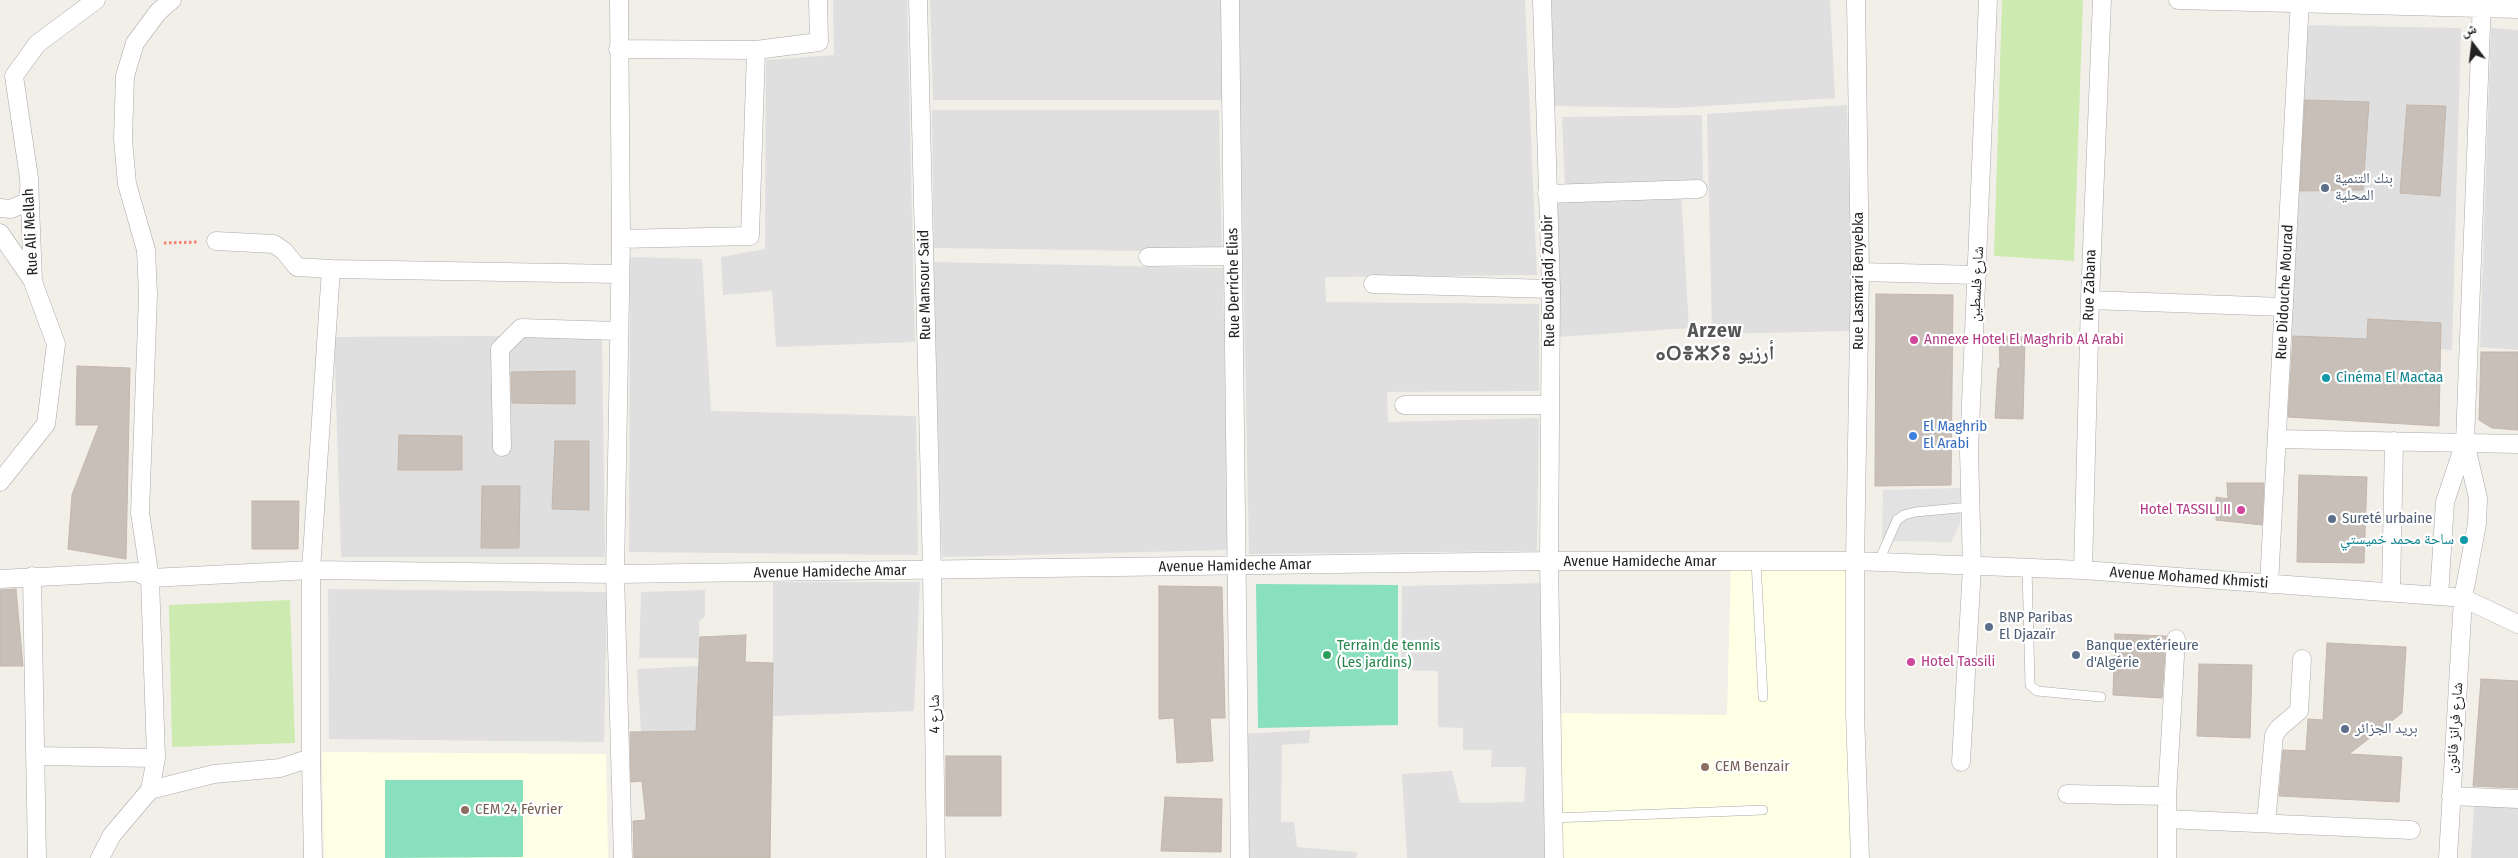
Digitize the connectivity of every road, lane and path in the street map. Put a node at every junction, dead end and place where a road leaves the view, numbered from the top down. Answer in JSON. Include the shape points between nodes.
{"nodes":[{"id":1,"x":96,"y":0,"type":"edge"},
{"id":2,"x":172,"y":0,"type":"edge"},
{"id":3,"x":619,"y":0,"type":"edge"},
{"id":4,"x":818,"y":0,"type":"edge"},
{"id":5,"x":918,"y":0,"type":"edge"},
{"id":6,"x":1230,"y":0,"type":"edge"},
{"id":7,"x":1542,"y":0,"type":"edge"},
{"id":8,"x":1856,"y":0,"type":"edge"},
{"id":9,"x":1988,"y":0,"type":"edge"},
{"id":10,"x":2102,"y":0,"type":"edge"},
{"id":11,"x":2178,"y":0,"type":"edge"},
{"id":12,"x":2300,"y":2,"type":"edge"},
{"id":13,"x":2482,"y":4,"type":"edge"},
{"id":14,"x":2518,"y":9,"type":"edge"},
{"id":15,"x":618,"y":49,"type":"junction"},
{"id":16,"x":756,"y":50,"type":"junction"},
{"id":17,"x":29,"y":178,"type":"junction"},
{"id":18,"x":1698,"y":189,"type":"dead end"},
{"id":19,"x":1547,"y":194,"type":"junction"},
{"id":20,"x":0,"y":208,"type":"edge"},
{"id":21,"x":0,"y":233,"type":"edge"},
{"id":22,"x":621,"y":239,"type":"junction"},
{"id":23,"x":216,"y":241,"type":"joint"},
{"id":24,"x":144,"y":243,"type":"junction"},
{"id":25,"x":1234,"y":256,"type":"junction"},
{"id":26,"x":1148,"y":257,"type":"dead end"},
{"id":27,"x":331,"y":269,"type":"junction"},
{"id":28,"x":1860,"y":272,"type":"junction"},
{"id":29,"x":619,"y":274,"type":"junction"},
{"id":30,"x":1978,"y":275,"type":"junction"},
{"id":31,"x":33,"y":282,"type":"junction"},
{"id":32,"x":1373,"y":284,"type":"dead end"},
{"id":33,"x":1551,"y":289,"type":"junction"},
{"id":34,"x":2090,"y":300,"type":"junction"},
{"id":35,"x":2284,"y":307,"type":"junction"},
{"id":36,"x":618,"y":330,"type":"junction"},
{"id":37,"x":1404,"y":405,"type":"dead end"},
{"id":38,"x":1548,"y":405,"type":"junction"},
{"id":39,"x":2277,"y":439,"type":"junction"},
{"id":40,"x":2394,"y":441,"type":"junction"},
{"id":41,"x":2465,"y":442,"type":"junction"},
{"id":42,"x":2518,"y":444,"type":"edge"},
{"id":43,"x":502,"y":447,"type":"dead end"},
{"id":44,"x":0,"y":482,"type":"edge"},
{"id":45,"x":1970,"y":507,"type":"junction"},
{"id":46,"x":1549,"y":561,"type":"junction"},
{"id":47,"x":1756,"y":561,"type":"junction"},
{"id":48,"x":1855,"y":561,"type":"junction"},
{"id":49,"x":1878,"y":562,"type":"junction"},
{"id":50,"x":1237,"y":566,"type":"junction"},
{"id":51,"x":1972,"y":567,"type":"junction"},
{"id":52,"x":2027,"y":568,"type":"junction"},
{"id":53,"x":311,"y":570,"type":"junction"},
{"id":54,"x":2083,"y":570,"type":"junction"},
{"id":55,"x":932,"y":571,"type":"junction"},
{"id":56,"x":615,"y":574,"type":"junction"},
{"id":57,"x":32,"y":576,"type":"junction"},
{"id":58,"x":150,"y":578,"type":"junction"},
{"id":59,"x":0,"y":579,"type":"edge"},
{"id":60,"x":2269,"y":584,"type":"junction"},
{"id":61,"x":2391,"y":592,"type":"junction"},
{"id":62,"x":2439,"y":596,"type":"junction"},
{"id":63,"x":2463,"y":598,"type":"junction"},
{"id":64,"x":2518,"y":624,"type":"edge"},
{"id":65,"x":2176,"y":639,"type":"dead end"},
{"id":66,"x":2302,"y":658,"type":"dead end"},
{"id":67,"x":2101,"y":697,"type":"dead end"},
{"id":68,"x":1763,"y":698,"type":"dead end"},
{"id":69,"x":36,"y":756,"type":"junction"},
{"id":70,"x":156,"y":758,"type":"junction"},
{"id":71,"x":311,"y":758,"type":"junction"},
{"id":72,"x":1961,"y":762,"type":"dead end"},
{"id":73,"x":150,"y":790,"type":"junction"},
{"id":74,"x":2067,"y":794,"type":"dead end"},
{"id":75,"x":2167,"y":796,"type":"junction"},
{"id":76,"x":2451,"y":796,"type":"junction"},
{"id":77,"x":2518,"y":799,"type":"edge"},
{"id":78,"x":1763,"y":810,"type":"dead end"},
{"id":79,"x":1553,"y":818,"type":"junction"},
{"id":80,"x":2167,"y":818,"type":"junction"},
{"id":81,"x":2266,"y":823,"type":"junction"},
{"id":82,"x":2410,"y":830,"type":"dead end"},
{"id":83,"x":37,"y":858,"type":"edge"},
{"id":84,"x":100,"y":858,"type":"edge"},
{"id":85,"x":313,"y":858,"type":"edge"},
{"id":86,"x":623,"y":858,"type":"edge"},
{"id":87,"x":936,"y":858,"type":"edge"},
{"id":88,"x":1240,"y":858,"type":"edge"},
{"id":89,"x":1554,"y":858,"type":"edge"},
{"id":90,"x":1860,"y":858,"type":"edge"},
{"id":91,"x":2167,"y":858,"type":"edge"},
{"id":92,"x":2448,"y":858,"type":"edge"}],
"edges":[{"from":1,"to":17,"type":"street","name":"Rue Ali Mellah","via":[[37,44],[14,76]]},
{"from":2,"to":24,"type":"street","via":[[158,12],[135,43],[125,76],[123,139],[127,184]]},
{"from":3,"to":15,"type":"street"},
{"from":4,"to":16,"type":"street","via":[[819,42]]},
{"from":5,"to":55,"type":"street","name":"Rue Mansour Said"},
{"from":6,"to":25,"type":"street","name":"Rue Derriche Elias"},
{"from":7,"to":19,"type":"street","name":"Rue Bouadjadj Zoubir"},
{"from":8,"to":28,"type":"street","name":"Rue Lasmari Benyebka"},
{"from":9,"to":30,"type":"street","name":"شارع فلسطين"},
{"from":10,"to":34,"type":"street","name":"Rue Zabana"},
{"from":11,"to":12,"type":"street"},
{"from":12,"to":13,"type":"street"},
{"from":12,"to":35,"type":"street","name":"Rue Didouche Mourad"},
{"from":13,"to":14,"type":"street"},
{"from":13,"to":41,"type":"street"},
{"from":15,"to":16,"type":"street"},
{"from":15,"to":22,"type":"street"},
{"from":16,"to":22,"type":"street","via":[[750,236]]},
{"from":17,"to":20,"type":"street","via":[[29,201],[11,209]]},
{"from":17,"to":31,"type":"street","name":"Rue Ali Mellah"},
{"from":18,"to":19,"type":"street"},
{"from":19,"to":33,"type":"street","name":"Rue Bouadjadj Zoubir"},
{"from":21,"to":31,"type":"street"},
{"from":22,"to":29,"type":"street"},
{"from":23,"to":24,"type":"path"},
{"from":23,"to":27,"type":"street","via":[[274,244],[297,267]]},
{"from":24,"to":58,"type":"street","via":[[148,295],[140,513]]},
{"from":25,"to":26,"type":"street"},
{"from":25,"to":50,"type":"street","name":"Rue Derriche Elias"},
{"from":27,"to":29,"type":"street"},
{"from":27,"to":53,"type":"street"},
{"from":28,"to":30,"type":"street"},
{"from":28,"to":48,"type":"street","name":"Rue Lasmari Benyebka"},
{"from":29,"to":36,"type":"street"},
{"from":30,"to":45,"type":"street","name":"شارع فلسطين","via":[[1969,451]]},
{"from":31,"to":44,"type":"street","name":"Rue Ali Mellah","via":[[56,344],[46,424]]},
{"from":32,"to":33,"type":"street"},
{"from":33,"to":38,"type":"street","name":"Rue Bouadjadj Zoubir"},
{"from":34,"to":35,"type":"street"},
{"from":34,"to":54,"type":"street","name":"Rue Zabana"},
{"from":35,"to":39,"type":"street","name":"Rue Didouche Mourad"},
{"from":36,"to":43,"type":"street","via":[[521,328],[500,349]]},
{"from":36,"to":56,"type":"street"},
{"from":37,"to":38,"type":"street"},
{"from":38,"to":46,"type":"street","name":"Rue Bouadjadj Zoubir"},
{"from":39,"to":40,"type":"street"},
{"from":39,"to":60,"type":"street","name":"Rue Didouche Mourad"},
{"from":40,"to":41,"type":"street"},
{"from":40,"to":61,"type":"street"},
{"from":41,"to":42,"type":"street"},
{"from":41,"to":62,"type":"street","via":[[2445,502]]},
{"from":41,"to":63,"type":"street","via":[[2478,498],[2477,524]]},
{"from":45,"to":49,"type":"lane","via":[[1904,515],[1897,520]]},
{"from":45,"to":51,"type":"street","name":"شارع فلسطين"},
{"from":46,"to":47,"type":"street","name":"Avenue Hamideche Amar"},
{"from":46,"to":50,"type":"street","name":"Avenue Hamideche Amar"},
{"from":46,"to":79,"type":"street","name":"Rue Bouadjadj Zoubir"},
{"from":47,"to":48,"type":"street","name":"Avenue Hamideche Amar"},
{"from":47,"to":68,"type":"lane"},
{"from":48,"to":49,"type":"street","name":"Avenue Mohamed Khmisti"},
{"from":48,"to":90,"type":"street","name":"Rue Lasmari Benyebka","via":[[1855,712]]},
{"from":49,"to":51,"type":"street","name":"Avenue Mohamed Khmisti"},
{"from":50,"to":55,"type":"street","name":"Avenue Hamideche Amar"},
{"from":50,"to":88,"type":"street","name":"Rue Derriche Elias"},
{"from":51,"to":52,"type":"street","name":"Avenue Mohamed Khmisti"},
{"from":51,"to":72,"type":"street","name":"شارع فلسطين"},
{"from":52,"to":54,"type":"street","name":"Avenue Mohamed Khmisti"},
{"from":52,"to":67,"type":"lane","via":[[2030,685],[2037,691]]},
{"from":53,"to":56,"type":"street","name":"Avenue Hamideche Amar"},
{"from":53,"to":58,"type":"street","name":"Avenue Hamideche Amar"},
{"from":53,"to":71,"type":"street"},
{"from":54,"to":60,"type":"street","name":"Avenue Mohamed Khmisti"},
{"from":55,"to":56,"type":"street","name":"Avenue Hamideche Amar"},
{"from":55,"to":87,"type":"street","name":"شارع 4"},
{"from":56,"to":86,"type":"street"},
{"from":57,"to":58,"type":"street","name":"Avenue Hamideche Amar","via":[[136,572]]},
{"from":57,"to":59,"type":"street","name":"Avenue Hamideche Amar"},
{"from":57,"to":69,"type":"street"},
{"from":58,"to":70,"type":"street"},
{"from":60,"to":61,"type":"street","name":"Avenue Mohamed Khmisti"},
{"from":61,"to":62,"type":"street","name":"Avenue Mohamed Khmisti"},
{"from":62,"to":63,"type":"street","name":"Avenue Mohamed Khmisti"},
{"from":63,"to":64,"type":"street","name":"Avenue Mohamed Khmisti"},
{"from":63,"to":76,"type":"street","name":"شارع فرانز فانون"},
{"from":65,"to":75,"type":"street"},
{"from":66,"to":81,"type":"street","via":[[2299,711],[2274,735]]},
{"from":69,"to":70,"type":"street"},
{"from":69,"to":83,"type":"street"},
{"from":70,"to":73,"type":"street"},
{"from":71,"to":73,"type":"street","via":[[280,768],[214,774]]},
{"from":71,"to":85,"type":"street"},
{"from":73,"to":84,"type":"street","via":[[112,835]]},
{"from":74,"to":75,"type":"street"},
{"from":75,"to":80,"type":"street"},
{"from":76,"to":77,"type":"street"},
{"from":76,"to":92,"type":"street","name":"شارع فرانز فانون"},
{"from":78,"to":79,"type":"lane"},
{"from":79,"to":89,"type":"street","name":"Rue Bouadjadj Zoubir"},
{"from":80,"to":81,"type":"street"},
{"from":80,"to":91,"type":"street"},
{"from":81,"to":82,"type":"street"}]}
